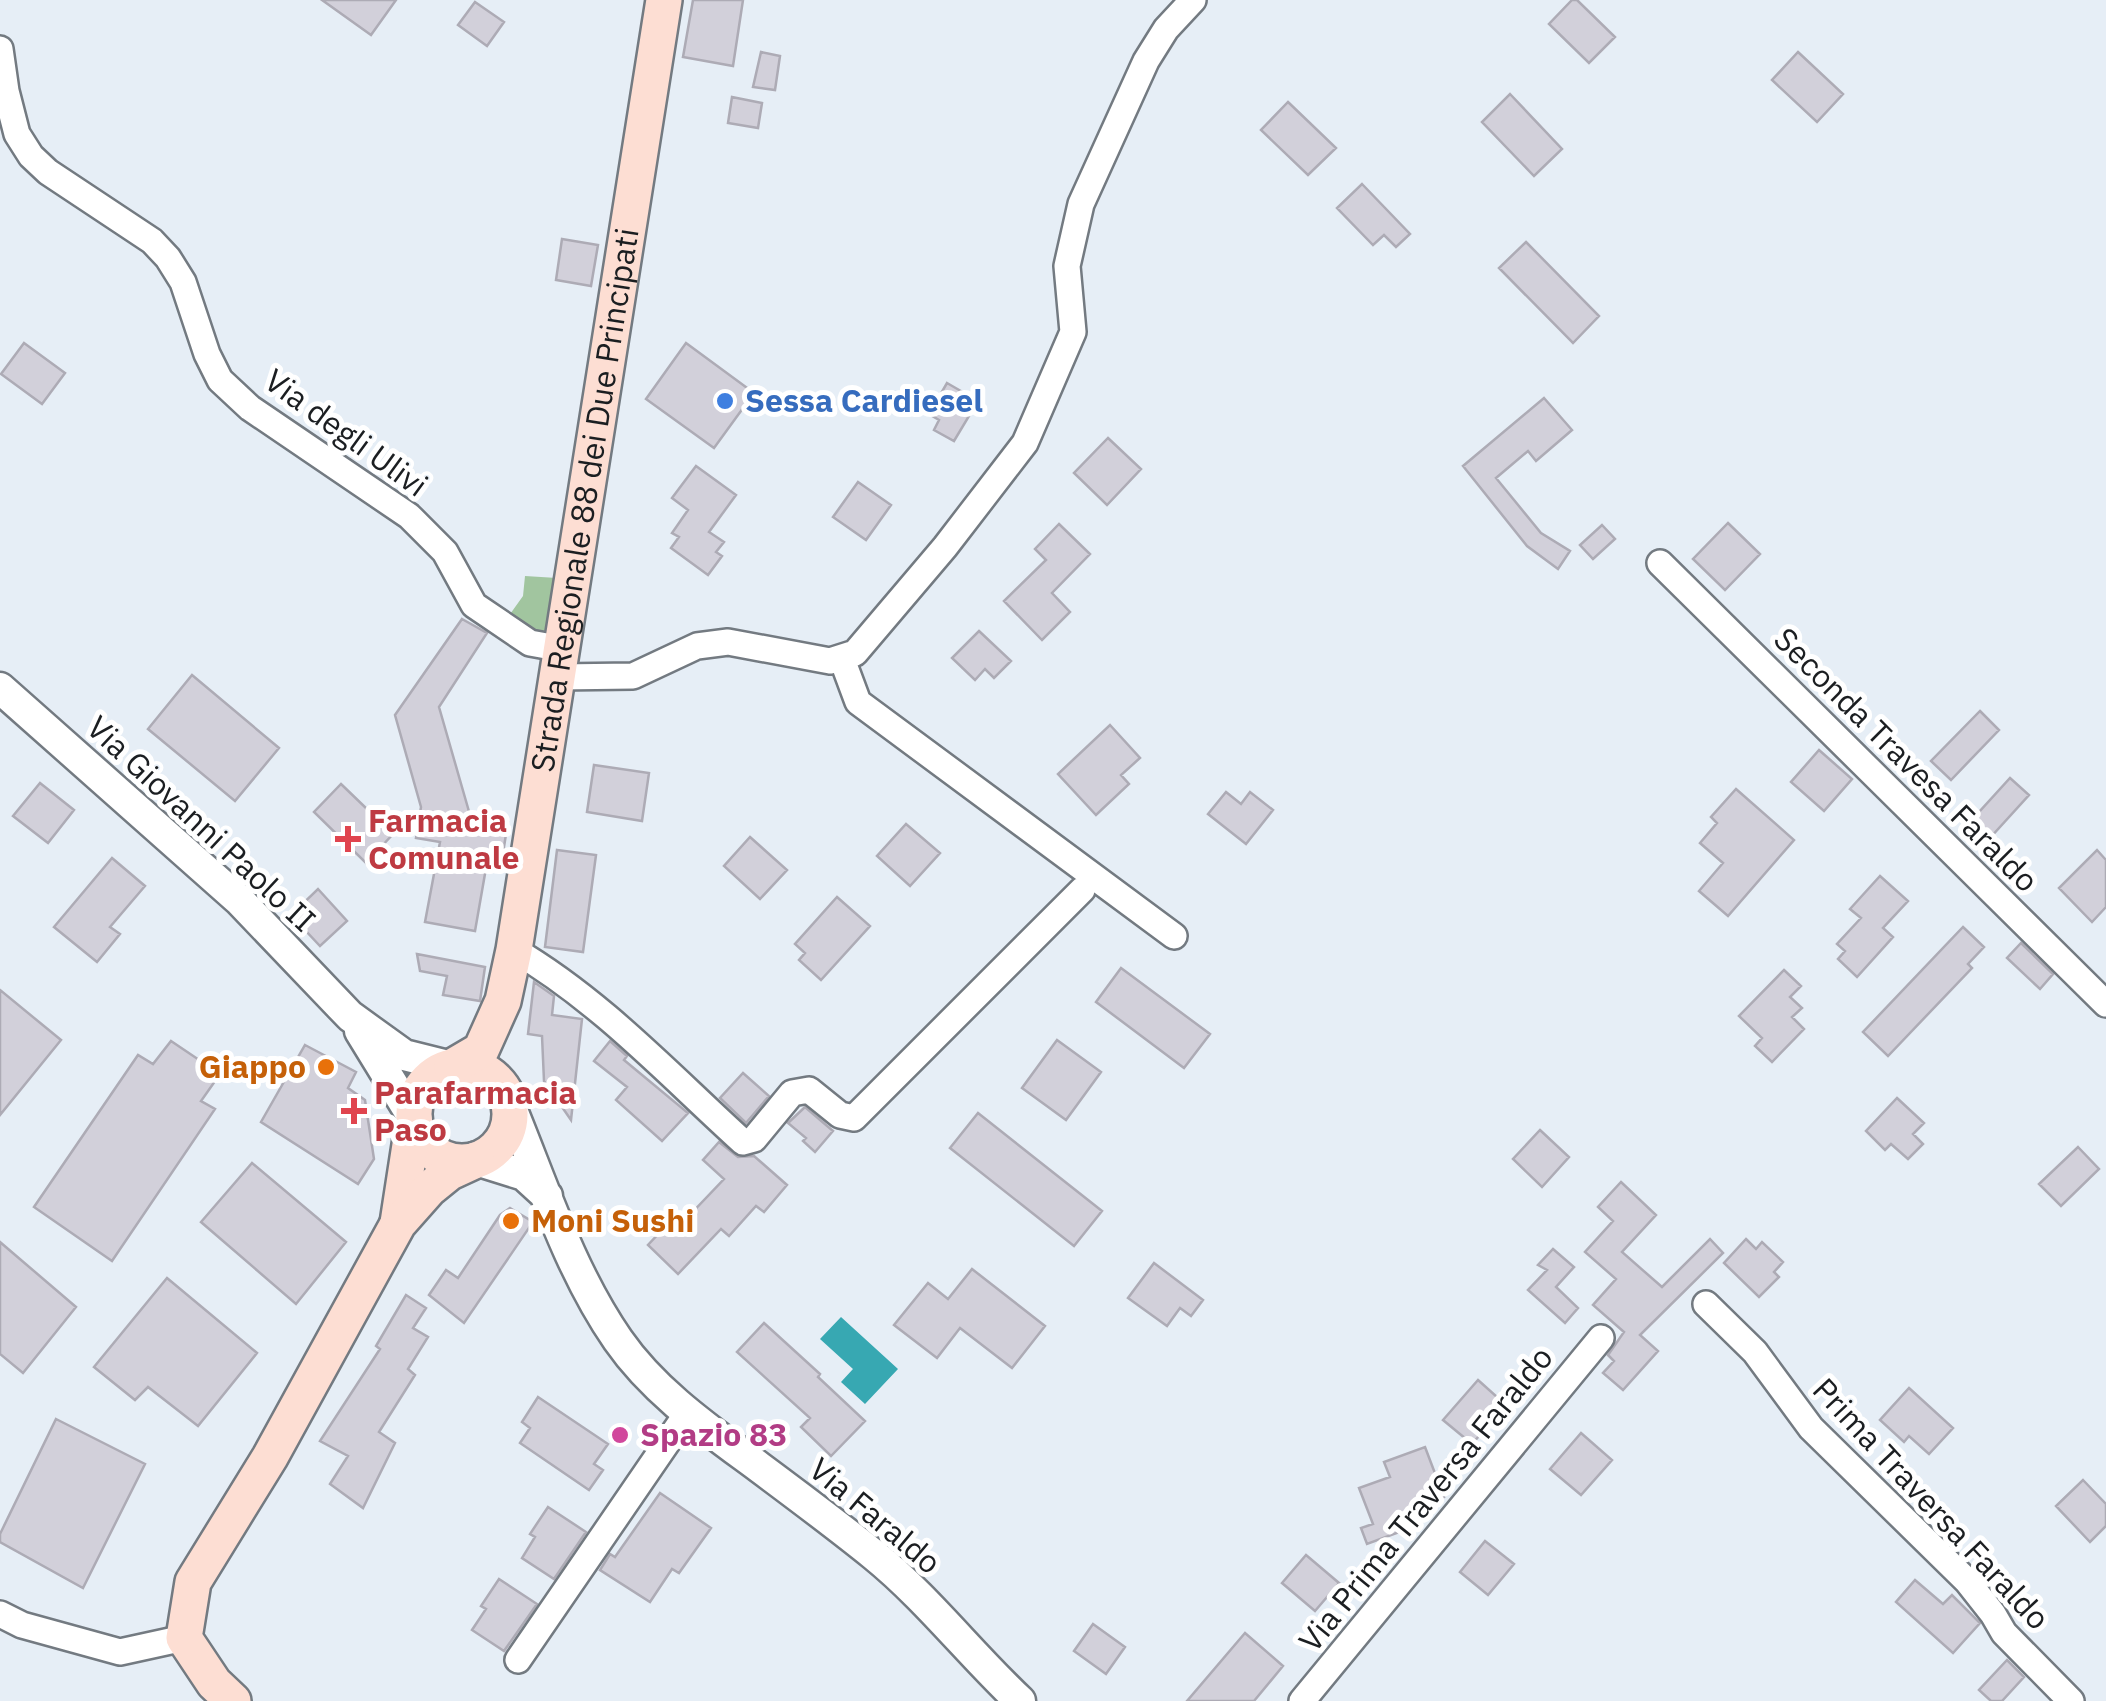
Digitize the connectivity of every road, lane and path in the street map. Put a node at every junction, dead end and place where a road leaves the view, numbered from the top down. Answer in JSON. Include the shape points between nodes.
{"nodes":[{"id":1,"x":664,"y":0,"type":"edge"},
{"id":2,"x":1176,"y":0,"type":"edge"},
{"id":3,"x":1193,"y":0,"type":"edge"},
{"id":4,"x":1166,"y":29,"type":"junction"},
{"id":5,"x":0,"y":49,"type":"edge"},
{"id":6,"x":1660,"y":563,"type":"dead end"},
{"id":7,"x":842,"y":659,"type":"junction"},
{"id":8,"x":561,"y":663,"type":"junction"},
{"id":9,"x":0,"y":688,"type":"edge"},
{"id":10,"x":1082,"y":890,"type":"dead end"},
{"id":11,"x":1174,"y":936,"type":"dead end"},
{"id":12,"x":514,"y":950,"type":"junction"},
{"id":13,"x":502,"y":1001,"type":"junction"},
{"id":14,"x":2106,"y":1004,"type":"edge"},
{"id":15,"x":350,"y":1016,"type":"junction"},
{"id":16,"x":452,"y":1067,"type":"junction"},
{"id":17,"x":507,"y":1098,"type":"junction"},
{"id":18,"x":414,"y":1119,"type":"junction"},
{"id":19,"x":476,"y":1160,"type":"junction"},
{"id":20,"x":549,"y":1198,"type":"junction"},
{"id":21,"x":398,"y":1224,"type":"junction"},
{"id":22,"x":1706,"y":1304,"type":"dead end"},
{"id":23,"x":1601,"y":1338,"type":"dead end"},
{"id":24,"x":688,"y":1412,"type":"junction"},
{"id":25,"x":0,"y":1614,"type":"edge"},
{"id":26,"x":184,"y":1638,"type":"junction"},
{"id":27,"x":518,"y":1660,"type":"dead end"},
{"id":28,"x":233,"y":1701,"type":"edge"},
{"id":29,"x":1020,"y":1701,"type":"edge"},
{"id":30,"x":1302,"y":1701,"type":"edge"},
{"id":31,"x":2071,"y":1701,"type":"edge"}],
"edges":[{"from":1,"to":8,"type":"main road","name":"Strada Regionale 88 dei Due Principati"},
{"from":2,"to":4,"type":"street"},
{"from":3,"to":4,"type":"street"},
{"from":4,"to":7,"type":"street","via":[[1081,204],[1067,266],[1073,332],[1025,443],[945,548],[855,653]]},
{"from":5,"to":8,"type":"street","name":"Via degli Ulivi","via":[[24,145],[48,172],[168,258],[220,380],[250,408],[409,516],[445,552],[474,605]]},
{"from":6,"to":14,"type":"street","name":"Seconda Travesa Faraldo"},
{"from":7,"to":8,"type":"street","name":"Via degli Ulivi","via":[[728,642],[697,646],[633,676],[599,679]]},
{"from":7,"to":11,"type":"street","via":[[858,702]]},
{"from":8,"to":12,"type":"main road","name":"Strada Regionale 88 dei Due Principati"},
{"from":9,"to":15,"type":"street","name":"Via Giovanni Paolo II","via":[[238,900]]},
{"from":10,"to":12,"type":"street","via":[[854,1118],[808,1090],[792,1093],[754,1139],[742,1142],[613,1022]]},
{"from":12,"to":13,"type":"main road","name":"Strada Regionale 88 dei Due Principati"},
{"from":13,"to":16,"type":"main road","name":"Strada Regionale 88 dei Due Principati","via":[[481,1050]]},
{"from":13,"to":17,"type":"main road","name":"Strada Regionale 88 dei Due Principati"},
{"from":15,"to":16,"type":"street","via":[[404,1055]]},
{"from":15,"to":18,"type":"street"},
{"from":16,"to":17,"type":"main road","via":[[488,1075]]},
{"from":16,"to":18,"type":"main road","name":"Strada Regionale 88 dei Due Principati","via":[[424,1084]]},
{"from":17,"to":19,"type":"main road","name":"Strada Regionale 88 dei Due Principati","via":[[504,1136]]},
{"from":17,"to":20,"type":"street","name":"Via Faraldo"},
{"from":18,"to":19,"type":"main road","via":[[434,1154]]},
{"from":18,"to":21,"type":"main road","name":"Strada Regionale 88 dei Due Principati"},
{"from":19,"to":20,"type":"street","via":[[524,1175]]},
{"from":19,"to":21,"type":"main road","name":"Strada Regionale 88 dei Due Principati","via":[[439,1180]]},
{"from":20,"to":24,"type":"street","name":"Via Faraldo","via":[[618,1341]]},
{"from":21,"to":26,"type":"main road","name":"Strada Regionale 88 dei Due Principati","via":[[193,1582]]},
{"from":22,"to":31,"type":"street","name":"Prima Traversa Faraldo","via":[[1755,1352],[1810,1428],[1967,1581],[2004,1634]]},
{"from":23,"to":30,"type":"street","name":"Via Prima Traversa Faraldo"},
{"from":24,"to":27,"type":"street"},
{"from":24,"to":29,"type":"street","name":"Via Faraldo","via":[[878,1558]]},
{"from":25,"to":26,"type":"street","via":[[120,1652]]},
{"from":26,"to":28,"type":"main road"}]}
